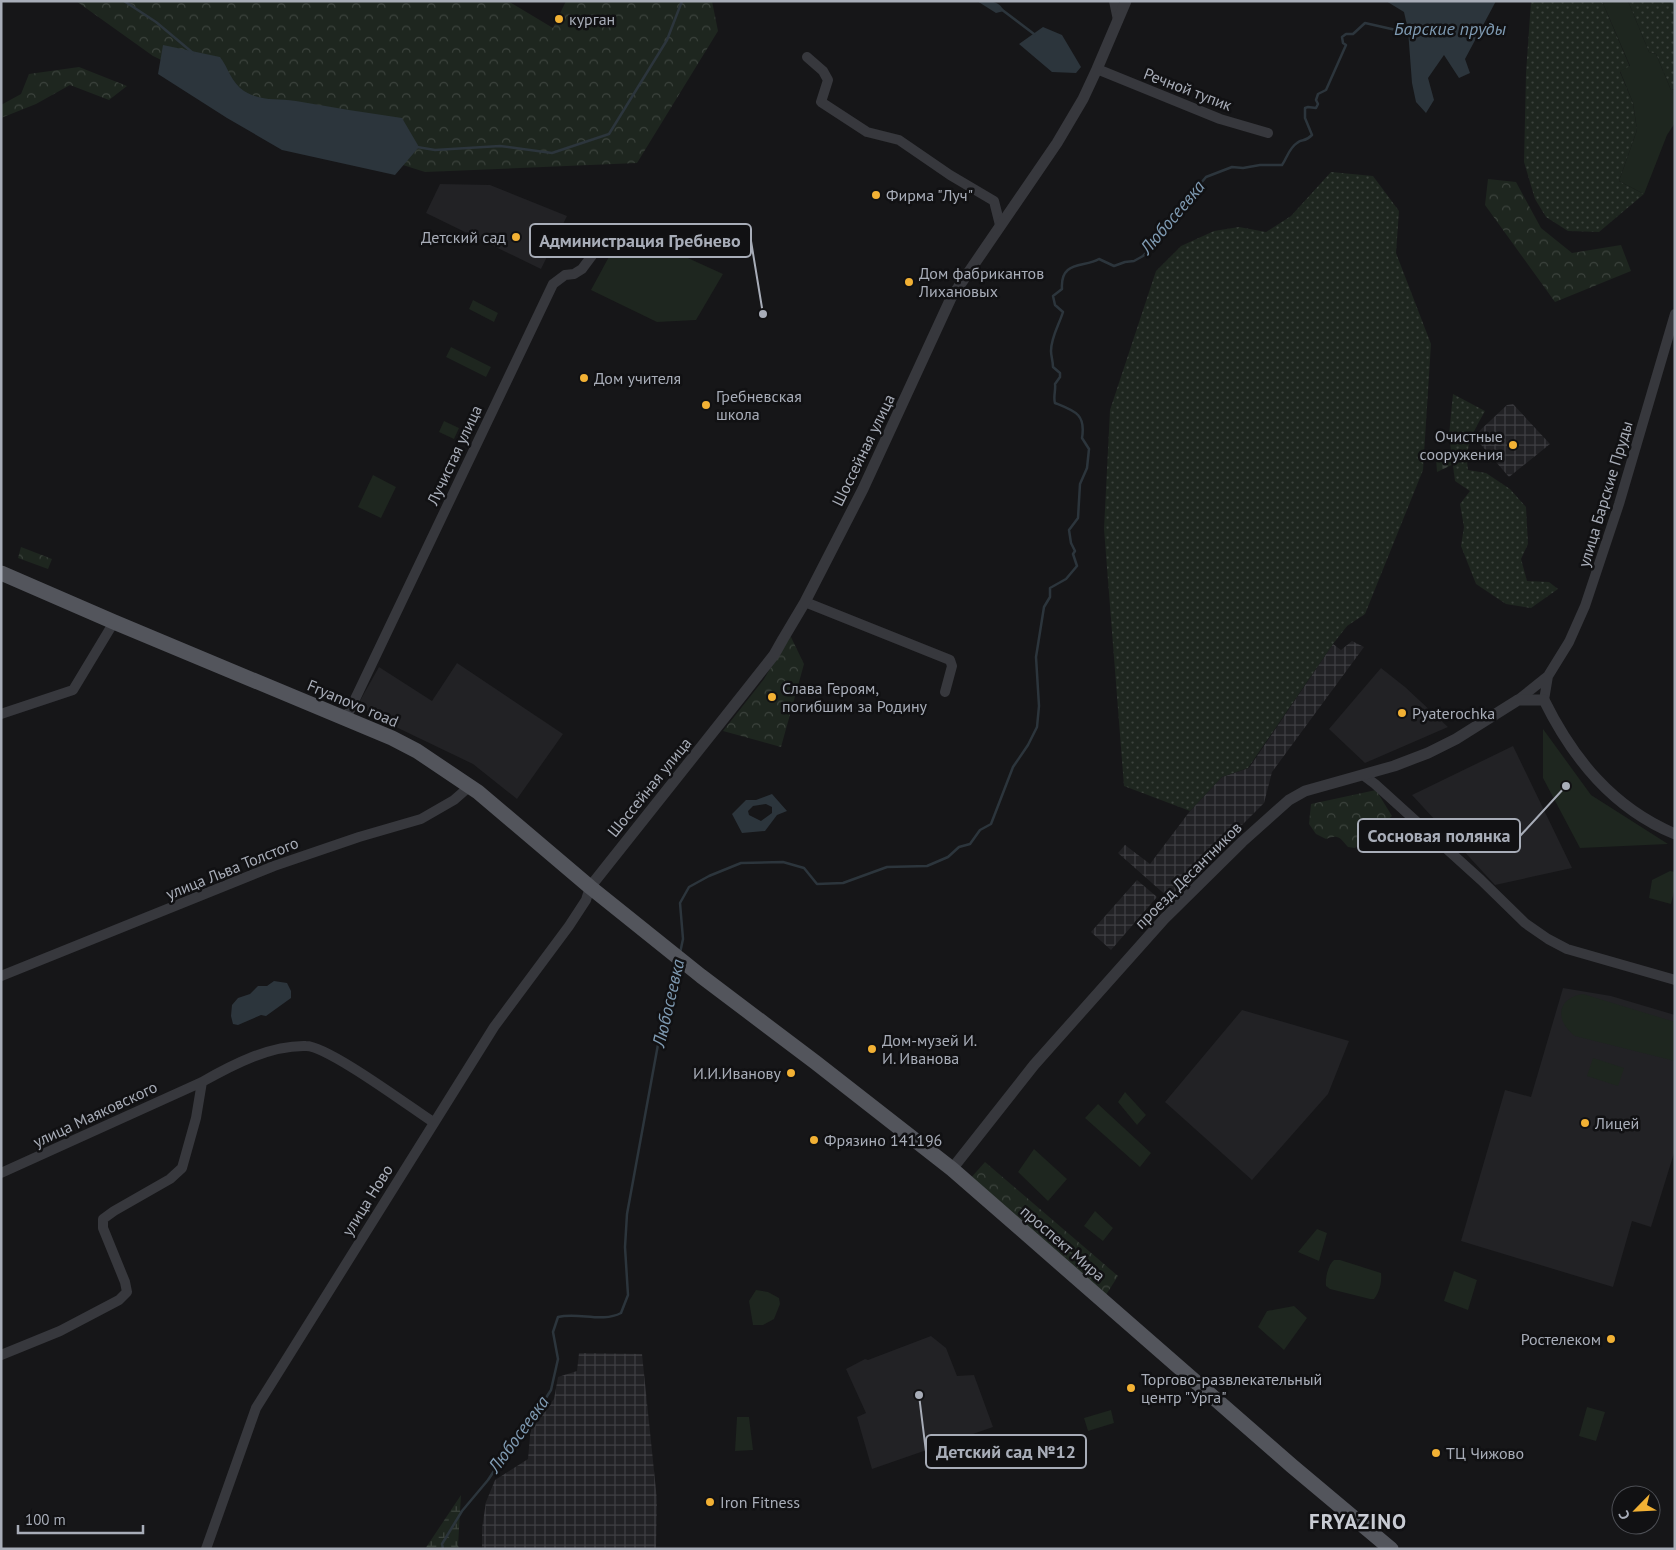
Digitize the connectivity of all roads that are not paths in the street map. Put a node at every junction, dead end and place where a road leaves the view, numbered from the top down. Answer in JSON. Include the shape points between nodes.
{"nodes":[{"id":1,"x":1114,"y":1,"type":"edge"},
{"id":2,"x":1126,"y":1,"type":"edge"},
{"id":3,"x":1118,"y":20,"type":"junction"},
{"id":4,"x":807,"y":57,"type":"dead end"},
{"id":5,"x":1097,"y":69,"type":"junction"},
{"id":6,"x":1268,"y":133,"type":"dead end"},
{"id":7,"x":1000,"y":225,"type":"junction"},
{"id":8,"x":616,"y":228,"type":"dead end"},
{"id":9,"x":1675,"y":314,"type":"edge"},
{"id":10,"x":1,"y":573,"type":"edge"},
{"id":11,"x":805,"y":602,"type":"junction"},
{"id":12,"x":114,"y":622,"type":"junction"},
{"id":13,"x":1548,"y":676,"type":"junction"},
{"id":14,"x":945,"y":692,"type":"dead end"},
{"id":15,"x":1518,"y":700,"type":"junction"},
{"id":16,"x":1544,"y":700,"type":"junction"},
{"id":17,"x":1,"y":714,"type":"edge"},
{"id":18,"x":346,"y":718,"type":"junction"},
{"id":19,"x":1363,"y":775,"type":"junction"},
{"id":20,"x":470,"y":786,"type":"junction"},
{"id":21,"x":1675,"y":834,"type":"edge"},
{"id":22,"x":590,"y":887,"type":"junction"},
{"id":23,"x":1,"y":976,"type":"edge"},
{"id":24,"x":701,"y":976,"type":"joint"},
{"id":25,"x":1675,"y":980,"type":"edge"},
{"id":26,"x":202,"y":1082,"type":"junction"},
{"id":27,"x":433,"y":1122,"type":"junction"},
{"id":28,"x":952,"y":1170,"type":"junction"},
{"id":29,"x":1,"y":1173,"type":"edge"},
{"id":30,"x":1,"y":1354,"type":"edge"},
{"id":31,"x":206,"y":1549,"type":"edge"},
{"id":32,"x":1391,"y":1549,"type":"edge"}],
"edges":[{"from":1,"to":3,"type":"street"},
{"from":2,"to":3,"type":"street","name":"Шоссейная улица"},
{"from":3,"to":5,"type":"street","name":"Шоссейная улица"},
{"from":4,"to":7,"type":"street","via":[[828,80],[821,102],[867,132],[899,140],[994,201]]},
{"from":5,"to":6,"type":"street","name":"Речной тупик","via":[[1220,119]]},
{"from":5,"to":7,"type":"street","name":"Шоссейная улица","via":[[1057,143]]},
{"from":7,"to":11,"type":"street","name":"Шоссейная улица","via":[[951,298],[886,443]]},
{"from":8,"to":18,"type":"street","name":"Лучистая улица","via":[[582,269],[552,284]]},
{"from":9,"to":13,"type":"street","name":"улица Барские Пруды","via":[[1585,606],[1569,642]]},
{"from":10,"to":12,"type":"main road","name":"Fryanovo road"},
{"from":11,"to":14,"type":"street","via":[[950,660],[952,666]]},
{"from":11,"to":22,"type":"street","name":"Шоссейная улица","via":[[774,655]]},
{"from":12,"to":17,"type":"street","via":[[72,690]]},
{"from":12,"to":18,"type":"main road","name":"Fryanovo road"},
{"from":13,"to":15,"type":"street"},
{"from":13,"to":16,"type":"street"},
{"from":15,"to":16,"type":"street"},
{"from":15,"to":19,"type":"street","name":"проезд Десантников","via":[[1428,754]]},
{"from":16,"to":21,"type":"street","via":[[1563,736],[1610,793],[1638,814]]},
{"from":18,"to":20,"type":"main road","name":"Fryanovo road","via":[[411,748]]},
{"from":19,"to":25,"type":"street","via":[[1526,923],[1548,939],[1567,949]]},
{"from":19,"to":28,"type":"street","name":"проезд Десантников","via":[[1305,791],[1277,810],[1236,848],[1164,919],[1034,1065]]},
{"from":20,"to":22,"type":"main road","name":"Fryanovo road"},
{"from":20,"to":23,"type":"street","name":"улица Льва Толстого","via":[[454,800],[421,819],[274,866]]},
{"from":22,"to":24,"type":"main road","name":"Fryanovo road"},
{"from":22,"to":27,"type":"street","name":"улица Ново","via":[[586,900],[569,926],[494,1027]]},
{"from":24,"to":28,"type":"main road","name":"проспект Мира"},
{"from":26,"to":27,"type":"street","name":"улица Маяковского","via":[[228,1067],[262,1054],[308,1046],[337,1058]]},
{"from":26,"to":29,"type":"street","name":"улица Маяковского"},
{"from":26,"to":30,"type":"street","via":[[182,1168],[170,1179],[104,1219],[102,1228],[127,1292],[119,1300],[60,1330]]},
{"from":27,"to":31,"type":"street","name":"улица Ново","via":[[256,1408]]},
{"from":28,"to":32,"type":"main road","name":"проспект Мира"}]}
